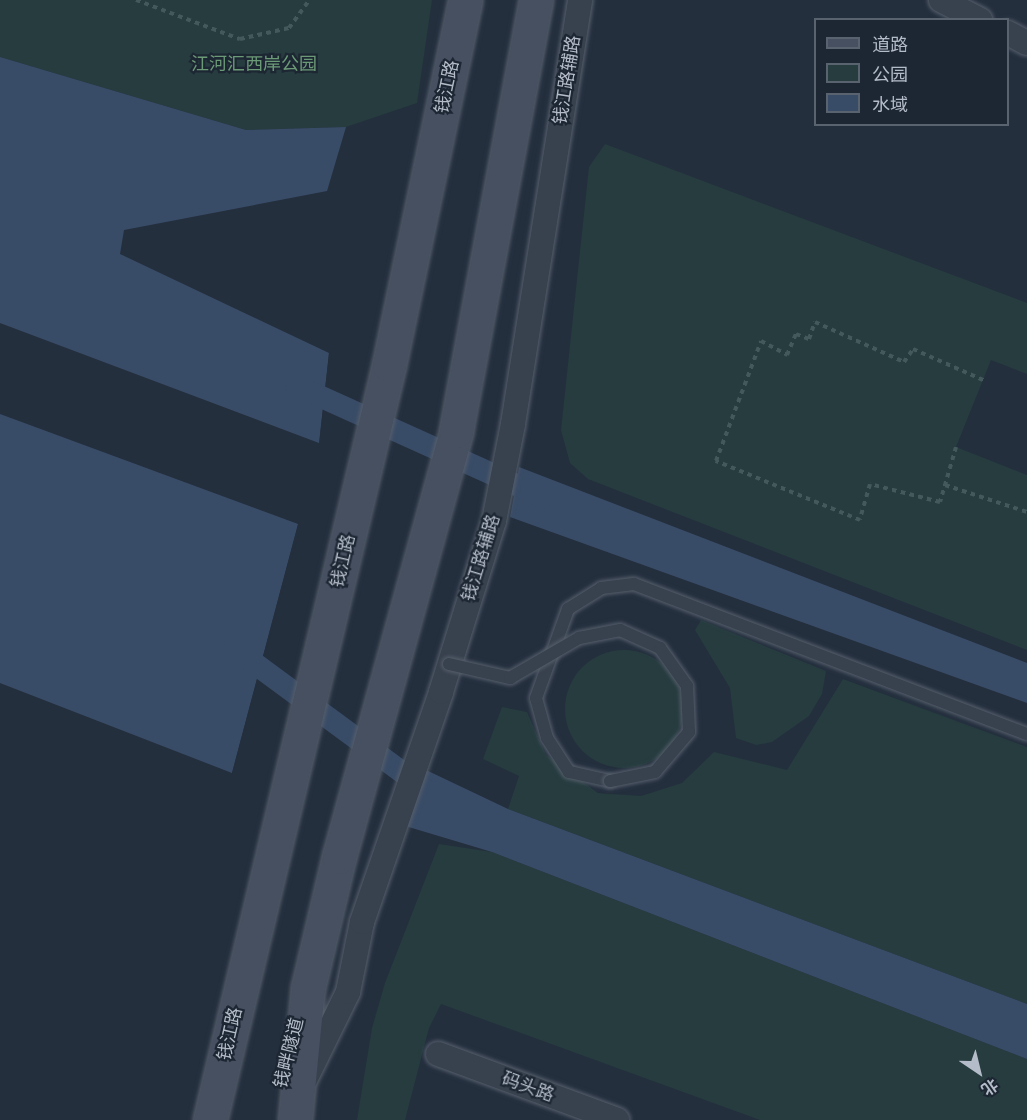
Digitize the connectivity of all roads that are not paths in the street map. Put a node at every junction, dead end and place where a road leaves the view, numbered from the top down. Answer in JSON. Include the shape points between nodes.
{"nodes":[{"id":1,"x":465,"y":0,"type":"edge"},
{"id":2,"x":536,"y":0,"type":"edge"},
{"id":3,"x":580,"y":0,"type":"edge"},
{"id":4,"x":941,"y":0,"type":"edge"},
{"id":5,"x":977,"y":18,"type":"edge"},
{"id":6,"x":1009,"y":34,"type":"edge"},
{"id":7,"x":1027,"y":43,"type":"edge"},
{"id":8,"x":449,"y":664,"type":"junction"},
{"id":9,"x":1027,"y":734,"type":"edge"},
{"id":10,"x":308,"y":988,"type":"junction"},
{"id":11,"x":237,"y":1005,"type":"junction"},
{"id":12,"x":438,"y":1054,"type":"dead end"},
{"id":13,"x":296,"y":1107,"type":"edge"},
{"id":14,"x":210,"y":1120,"type":"edge"},
{"id":15,"x":229,"y":1120,"type":"edge"},
{"id":16,"x":274,"y":1120,"type":"edge"},
{"id":17,"x":617,"y":1120,"type":"edge"}],
"edges":[{"from":1,"to":11,"type":"main road","name":"钱江路","via":[[389,365]]},
{"from":2,"to":10,"type":"main road","via":[[453,443],[324,916]]},
{"from":3,"to":8,"type":"street","name":"钱江路辅路","via":[[494,521]]},
{"from":4,"to":5,"type":"street"},
{"from":6,"to":7,"type":"street"},
{"from":8,"to":9,"type":"lane","bridge":true,"via":[[510,678],[579,638],[620,630],[660,648],[687,686],[689,732],[655,772],[610,781],[569,772],[547,738],[536,698],[568,609],[601,588],[634,584]]},
{"from":8,"to":13,"type":"street","name":"钱江路辅路","via":[[362,922],[348,992]]},
{"from":10,"to":13,"type":"main road"},
{"from":10,"to":16,"type":"main road","name":"钱畔隧道","via":[[288,1045]]},
{"from":11,"to":14,"type":"main road","name":"钱江路"},
{"from":11,"to":15,"type":"main road"},
{"from":12,"to":17,"type":"street","name":"码头路"}]}
